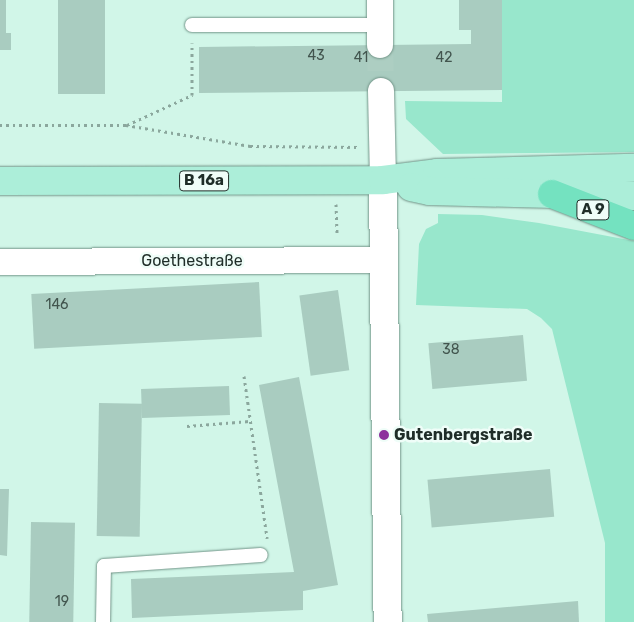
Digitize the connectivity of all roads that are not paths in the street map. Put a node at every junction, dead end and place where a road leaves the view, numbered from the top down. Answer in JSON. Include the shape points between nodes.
{"nodes":[{"id":1,"x":380,"y":23,"type":"edge"},
{"id":2,"x":192,"y":25,"type":"road end"},
{"id":3,"x":381,"y":92,"type":"tunnel mouth"},
{"id":4,"x":634,"y":168,"type":"edge"},
{"id":5,"x":383,"y":180,"type":"junction"},
{"id":6,"x":0,"y":181,"type":"edge"},
{"id":7,"x":552,"y":194,"type":"junction"},
{"id":8,"x":634,"y":196,"type":"edge"},
{"id":9,"x":634,"y":226,"type":"edge"},
{"id":10,"x":384,"y":260,"type":"junction"},
{"id":11,"x":0,"y":262,"type":"edge"},
{"id":12,"x":261,"y":555,"type":"road end"},
{"id":13,"x":103,"y":622,"type":"edge"},
{"id":14,"x":388,"y":622,"type":"edge"}],
"edges":[{"from":1,"to":2,"type":"lane"},
{"from":3,"to":5,"type":"street"},
{"from":4,"to":5,"type":"main road","number":"B 16a","via":[[436,173]]},
{"from":5,"to":6,"type":"main road","number":"B 16a"},
{"from":5,"to":7,"type":"main road","number":"B 16a","via":[[430,191]]},
{"from":5,"to":10,"type":"street"},
{"from":7,"to":8,"type":"main road","number":"B 16a"},
{"from":7,"to":9,"type":"highway","number":"A 9"},
{"from":10,"to":11,"type":"street","name":"Goethestraße"},
{"from":10,"to":14,"type":"street"},
{"from":12,"to":13,"type":"lane","via":[[104,566]]}]}
